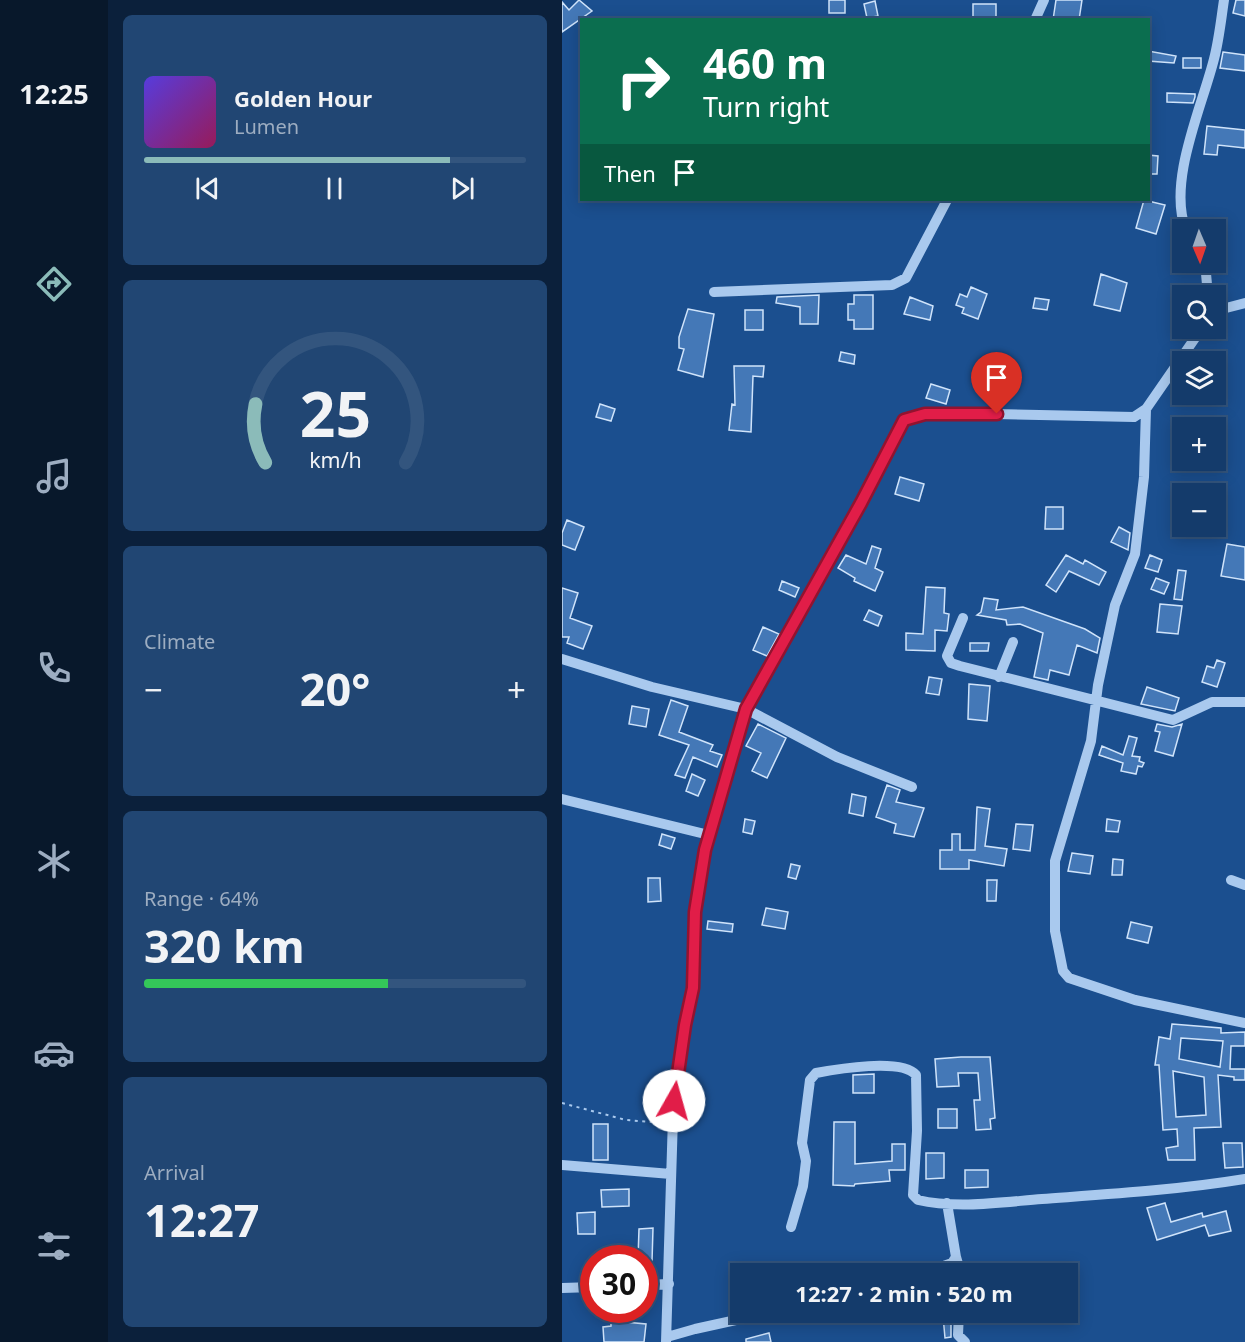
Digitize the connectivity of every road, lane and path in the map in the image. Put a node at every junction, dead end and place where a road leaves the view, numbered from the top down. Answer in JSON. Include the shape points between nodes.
{"nodes":[{"id":1,"x":1044,"y":0,"type":"edge"},
{"id":2,"x":1224,"y":0,"type":"edge"},
{"id":3,"x":1036,"y":18,"type":"edge"},
{"id":4,"x":946,"y":201,"type":"edge"},
{"id":5,"x":1184,"y":219,"type":"edge"},
{"id":6,"x":714,"y":292,"type":"dead end"},
{"id":7,"x":1244,"y":303,"type":"edge"},
{"id":8,"x":1226,"y":308,"type":"edge"},
{"id":9,"x":1194,"y":339,"type":"edge"},
{"id":10,"x":1146,"y":409,"type":"junction"},
{"id":11,"x":963,"y":618,"type":"dead end"},
{"id":12,"x":1013,"y":642,"type":"dead end"},
{"id":13,"x":562,"y":659,"type":"edge"},
{"id":14,"x":999,"y":677,"type":"junction"},
{"id":15,"x":1097,"y":699,"type":"junction"},
{"id":16,"x":1244,"y":702,"type":"edge"},
{"id":17,"x":746,"y":709,"type":"junction"},
{"id":18,"x":912,"y":787,"type":"dead end"},
{"id":19,"x":562,"y":799,"type":"edge"},
{"id":20,"x":709,"y":835,"type":"junction"},
{"id":21,"x":1231,"y":880,"type":"dead end"},
{"id":22,"x":1244,"y":885,"type":"edge"},
{"id":23,"x":1244,"y":1023,"type":"edge"},
{"id":24,"x":562,"y":1103,"type":"edge"},
{"id":25,"x":672,"y":1124,"type":"junction"},
{"id":26,"x":562,"y":1165,"type":"edge"},
{"id":27,"x":671,"y":1174,"type":"junction"},
{"id":28,"x":1244,"y":1179,"type":"edge"},
{"id":29,"x":948,"y":1203,"type":"junction"},
{"id":30,"x":791,"y":1227,"type":"dead end"},
{"id":31,"x":956,"y":1257,"type":"junction"},
{"id":32,"x":952,"y":1263,"type":"edge"},
{"id":33,"x":958,"y":1263,"type":"edge"},
{"id":34,"x":658,"y":1284,"type":"edge"},
{"id":35,"x":669,"y":1284,"type":"junction"},
{"id":36,"x":580,"y":1287,"type":"edge"},
{"id":37,"x":562,"y":1288,"type":"edge"},
{"id":38,"x":730,"y":1321,"type":"edge"},
{"id":39,"x":959,"y":1323,"type":"edge"},
{"id":40,"x":667,"y":1340,"type":"edge"},
{"id":41,"x":965,"y":1342,"type":"edge"}],
"edges":[{"from":1,"to":3,"type":"street"},
{"from":2,"to":5,"type":"street","via":[[1214,57],[1182,179]]},
{"from":4,"to":6,"type":"street","via":[[906,278],[892,285]]},
{"from":7,"to":8,"type":"street"},
{"from":9,"to":10,"type":"street"},
{"from":10,"to":15,"type":"street","via":[[1144,477],[1135,554],[1115,605]]},
{"from":10,"to":17,"type":"street","via":[[1134,417],[1114,419],[950,413],[904,420]]},
{"from":11,"to":14,"type":"street","via":[[947,656],[956,665]]},
{"from":12,"to":14,"type":"street"},
{"from":13,"to":17,"type":"street","via":[[652,687]]},
{"from":14,"to":15,"type":"street"},
{"from":15,"to":16,"type":"street","via":[[1173,720],[1212,702]]},
{"from":15,"to":23,"type":"street","via":[[1091,741],[1055,861],[1055,931],[1063,971],[1083,985],[1135,1000]]},
{"from":17,"to":18,"type":"street","via":[[837,757]]},
{"from":17,"to":20,"type":"street"},
{"from":19,"to":20,"type":"street"},
{"from":20,"to":25,"type":"street","via":[[695,912],[693,988]]},
{"from":21,"to":22,"type":"street"},
{"from":24,"to":25,"type":"path","via":[[626,1120]]},
{"from":25,"to":27,"type":"street"},
{"from":26,"to":27,"type":"street"},
{"from":27,"to":35,"type":"street"},
{"from":28,"to":29,"type":"street","via":[[1080,1196]]},
{"from":29,"to":30,"type":"street","via":[[918,1200],[913,1195],[917,1131],[916,1075],[911,1069],[901,1065],[829,1070],[816,1073],[810,1080],[802,1143],[806,1161],[803,1186]]},
{"from":29,"to":31,"type":"street"},
{"from":31,"to":32,"type":"street"},
{"from":31,"to":33,"type":"street"},
{"from":34,"to":35,"type":"street"},
{"from":35,"to":40,"type":"street"},
{"from":36,"to":37,"type":"street"},
{"from":38,"to":40,"type":"street"},
{"from":39,"to":41,"type":"street","via":[[958,1335]]}]}
